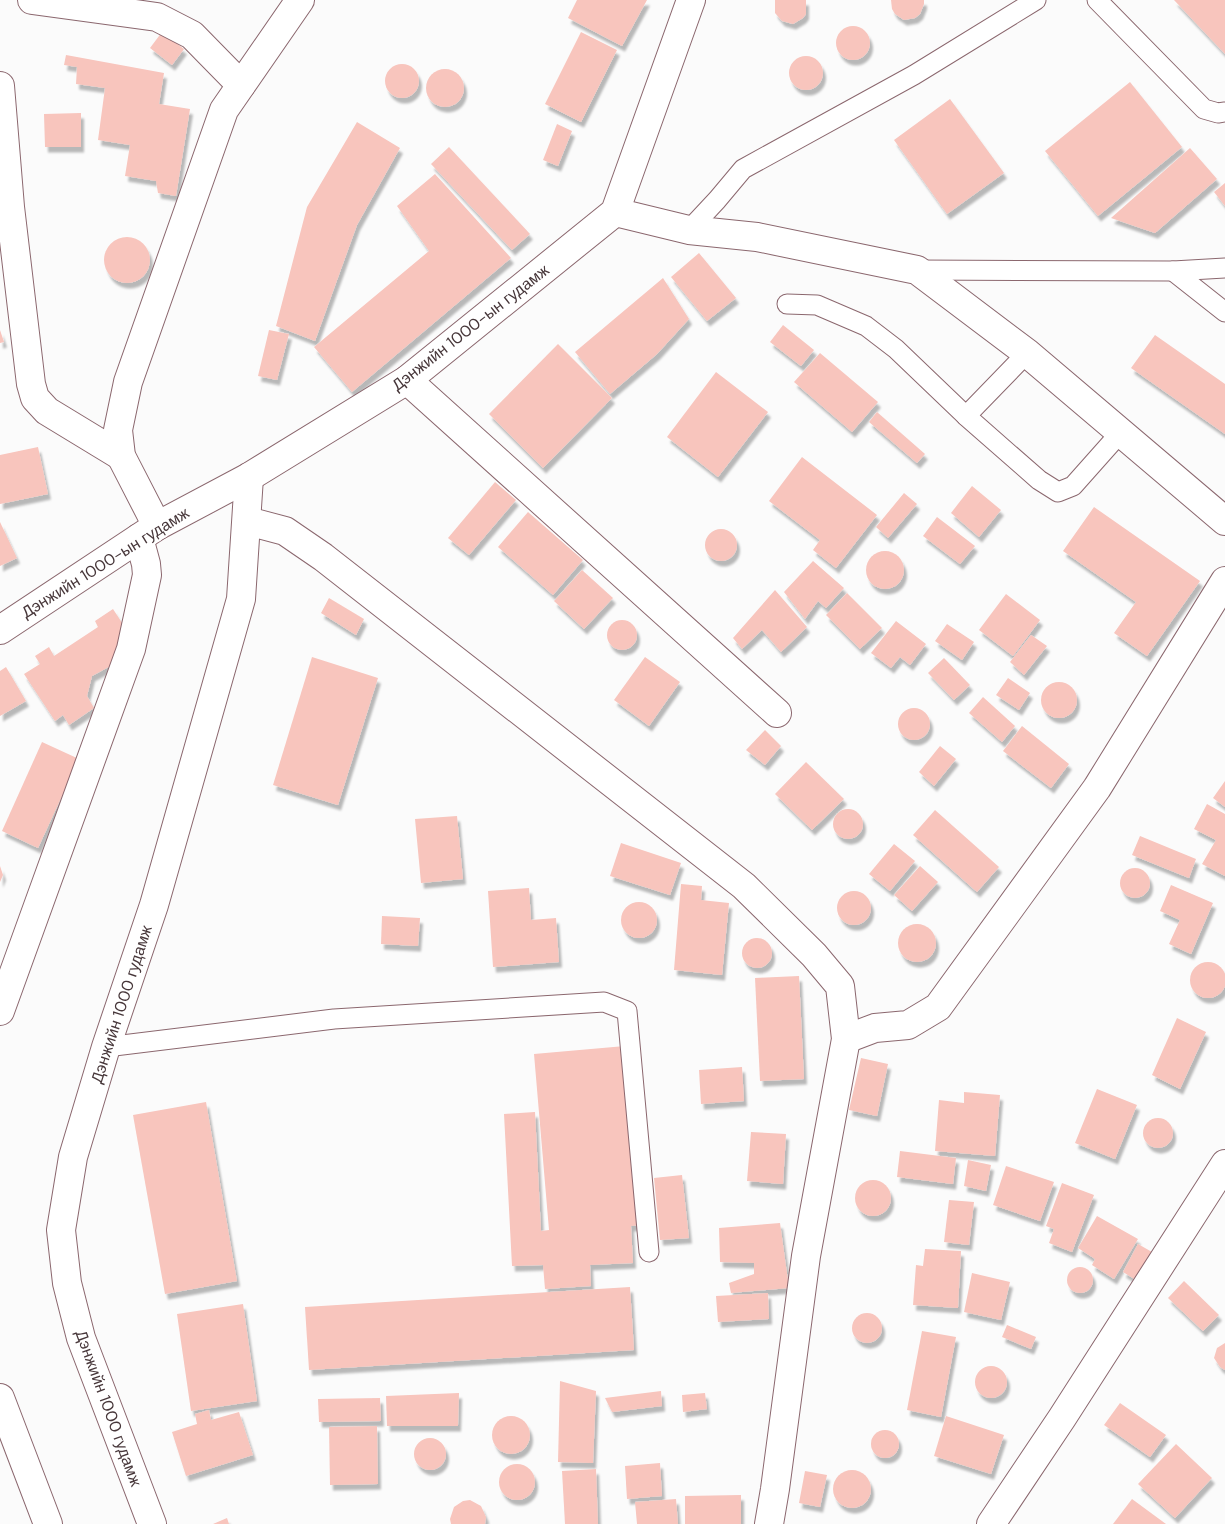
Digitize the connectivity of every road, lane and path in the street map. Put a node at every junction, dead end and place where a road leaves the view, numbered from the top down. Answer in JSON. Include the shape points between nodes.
{"nodes":[{"id":1,"x":32,"y":0,"type":"edge"},
{"id":2,"x":300,"y":0,"type":"edge"},
{"id":3,"x":690,"y":0,"type":"edge"},
{"id":4,"x":1036,"y":0,"type":"edge"},
{"id":5,"x":1097,"y":0,"type":"edge"},
{"id":6,"x":241,"y":85,"type":"junction"},
{"id":7,"x":0,"y":86,"type":"edge"},
{"id":8,"x":1225,"y":112,"type":"edge"},
{"id":9,"x":615,"y":212,"type":"junction"},
{"id":10,"x":689,"y":230,"type":"junction"},
{"id":11,"x":1225,"y":268,"type":"edge"},
{"id":12,"x":917,"y":270,"type":"junction"},
{"id":13,"x":1173,"y":271,"type":"junction"},
{"id":14,"x":787,"y":304,"type":"dead end"},
{"id":15,"x":1225,"y":312,"type":"edge"},
{"id":16,"x":1027,"y":353,"type":"junction"},
{"id":17,"x":407,"y":380,"type":"junction"},
{"id":18,"x":966,"y":416,"type":"junction"},
{"id":19,"x":1121,"y":432,"type":"junction"},
{"id":20,"x":121,"y":456,"type":"junction"},
{"id":21,"x":249,"y":477,"type":"junction"},
{"id":22,"x":247,"y":521,"type":"junction"},
{"id":23,"x":1225,"y":521,"type":"edge"},
{"id":24,"x":148,"y":532,"type":"junction"},
{"id":25,"x":1225,"y":582,"type":"edge"},
{"id":26,"x":0,"y":630,"type":"edge"},
{"id":27,"x":777,"y":713,"type":"dead end"},
{"id":28,"x":0,"y":1011,"type":"edge"},
{"id":29,"x":846,"y":1039,"type":"junction"},
{"id":30,"x":106,"y":1047,"type":"junction"},
{"id":31,"x":1225,"y":1164,"type":"edge"},
{"id":32,"x":649,"y":1252,"type":"dead end"},
{"id":33,"x":0,"y":1398,"type":"edge"},
{"id":34,"x":48,"y":1524,"type":"edge"},
{"id":35,"x":152,"y":1524,"type":"edge"},
{"id":36,"x":769,"y":1524,"type":"edge"},
{"id":37,"x":991,"y":1524,"type":"edge"}],
"edges":[{"from":1,"to":6,"type":"street","via":[[157,17],[192,34]]},
{"from":2,"to":6,"type":"street"},
{"from":3,"to":9,"type":"street"},
{"from":4,"to":10,"type":"lane","via":[[914,75],[743,169]]},
{"from":5,"to":8,"type":"lane","via":[[1204,109]]},
{"from":6,"to":20,"type":"street","via":[[224,110],[128,382],[118,430]]},
{"from":7,"to":20,"type":"street","via":[[10,207],[35,398],[47,411]]},
{"from":9,"to":10,"type":"street"},
{"from":9,"to":17,"type":"street","name":"Дэнжийн 1000-ын гудамж"},
{"from":10,"to":12,"type":"street","via":[[757,237]]},
{"from":11,"to":13,"type":"lane"},
{"from":12,"to":13,"type":"lane"},
{"from":12,"to":16,"type":"street"},
{"from":13,"to":15,"type":"lane"},
{"from":14,"to":18,"type":"lane","via":[[817,305],[866,326],[896,349]]},
{"from":16,"to":18,"type":"lane"},
{"from":16,"to":19,"type":"street"},
{"from":17,"to":21,"type":"street","name":"Дэнжийн 1000-ын гудамж"},
{"from":17,"to":27,"type":"street"},
{"from":18,"to":19,"type":"lane","via":[[1039,480],[1058,492],[1073,486]]},
{"from":19,"to":23,"type":"street"},
{"from":20,"to":24,"type":"street"},
{"from":21,"to":22,"type":"street","name":"Дэнжийн 1000 гудамж"},
{"from":21,"to":24,"type":"street","name":"Дэнжийн 1000-ын гудамж"},
{"from":22,"to":29,"type":"street","via":[[285,531],[323,557],[744,886],[814,954],[840,986]]},
{"from":22,"to":30,"type":"street","name":"Дэнжийн 1000 гудамж","via":[[241,600],[154,905]]},
{"from":24,"to":26,"type":"street","name":"Дэнжийн 1000-ын гудамж"},
{"from":24,"to":28,"type":"street","via":[[147,576],[131,649]]},
{"from":25,"to":29,"type":"street","via":[[1097,788],[938,1007],[908,1025],[875,1028]]},
{"from":29,"to":36,"type":"street","via":[[806,1256]]},
{"from":30,"to":32,"type":"lane","via":[[334,1019],[604,1002],[627,1012]]},
{"from":30,"to":35,"type":"street","name":"Дэнжийн 1000 гудамж","via":[[73,1157],[60,1230],[67,1283],[81,1338]]},
{"from":31,"to":37,"type":"street"},
{"from":33,"to":34,"type":"street"}]}
